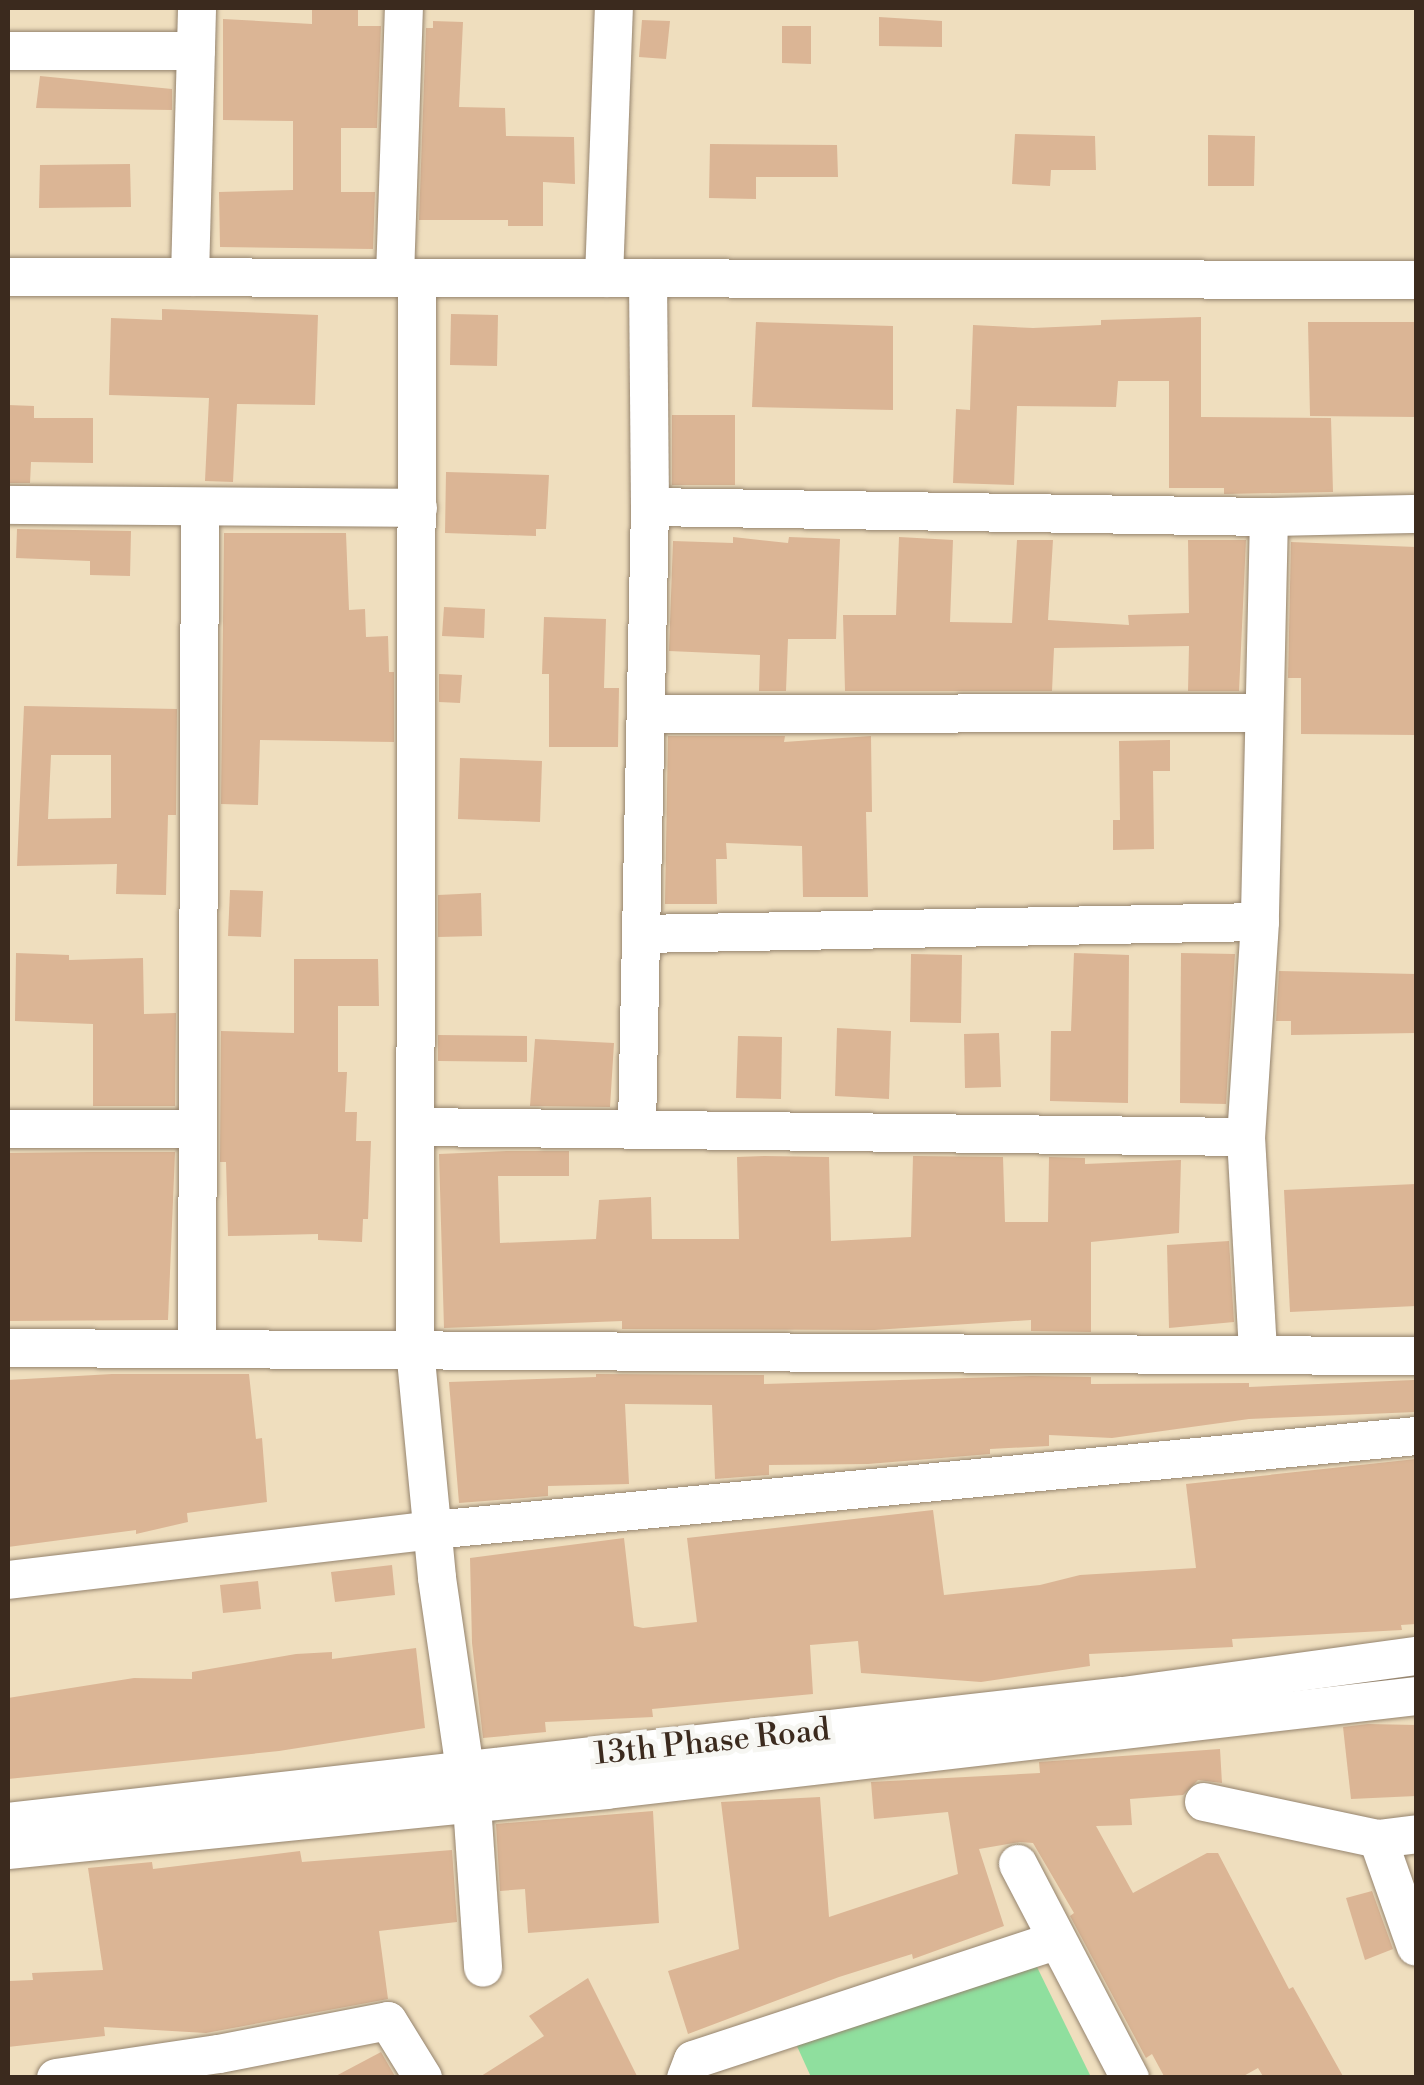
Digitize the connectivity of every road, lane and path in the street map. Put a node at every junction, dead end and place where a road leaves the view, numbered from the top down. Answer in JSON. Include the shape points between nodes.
{"nodes":[{"id":1,"x":197,"y":8,"type":"edge"},
{"id":2,"x":404,"y":8,"type":"edge"},
{"id":3,"x":614,"y":8,"type":"edge"},
{"id":4,"x":8,"y":50,"type":"edge"},
{"id":5,"x":196,"y":50,"type":"junction"},
{"id":6,"x":8,"y":276,"type":"edge"},
{"id":7,"x":190,"y":277,"type":"junction"},
{"id":8,"x":406,"y":278,"type":"junction"},
{"id":9,"x":604,"y":278,"type":"junction"},
{"id":10,"x":648,"y":278,"type":"junction"},
{"id":11,"x":1416,"y":280,"type":"edge"},
{"id":12,"x":8,"y":505,"type":"edge"},
{"id":13,"x":650,"y":507,"type":"junction"},
{"id":14,"x":200,"y":508,"type":"junction"},
{"id":15,"x":418,"y":508,"type":"junction"},
{"id":16,"x":1416,"y":514,"type":"edge"},
{"id":17,"x":1268,"y":517,"type":"junction"},
{"id":18,"x":1264,"y":713,"type":"junction"},
{"id":19,"x":646,"y":714,"type":"junction"},
{"id":20,"x":1260,"y":922,"type":"junction"},
{"id":21,"x":641,"y":934,"type":"junction"},
{"id":22,"x":416,"y":1127,"type":"junction"},
{"id":23,"x":636,"y":1127,"type":"junction"},
{"id":24,"x":198,"y":1129,"type":"junction"},
{"id":25,"x":8,"y":1130,"type":"edge"},
{"id":26,"x":1246,"y":1136,"type":"junction"},
{"id":27,"x":197,"y":1347,"type":"junction"},
{"id":28,"x":8,"y":1348,"type":"edge"},
{"id":29,"x":415,"y":1349,"type":"junction"},
{"id":30,"x":1258,"y":1354,"type":"junction"},
{"id":31,"x":1416,"y":1356,"type":"edge"},
{"id":32,"x":1416,"y":1436,"type":"edge"},
{"id":33,"x":432,"y":1530,"type":"junction"},
{"id":34,"x":8,"y":1580,"type":"edge"},
{"id":35,"x":1416,"y":1656,"type":"edge"},
{"id":36,"x":1416,"y":1696,"type":"edge"},
{"id":37,"x":606,"y":1772,"type":"junction"},
{"id":38,"x":469,"y":1787,"type":"junction"},
{"id":39,"x":335,"y":1802,"type":"junction"},
{"id":40,"x":1204,"y":1802,"type":"dead end"},
{"id":41,"x":8,"y":1822,"type":"edge"},
{"id":42,"x":1416,"y":1834,"type":"edge"},
{"id":43,"x":1378,"y":1839,"type":"junction"},
{"id":44,"x":8,"y":1850,"type":"edge"},
{"id":45,"x":1018,"y":1864,"type":"dead end"},
{"id":46,"x":1057,"y":1940,"type":"junction"},
{"id":47,"x":1416,"y":1946,"type":"edge"},
{"id":48,"x":483,"y":1968,"type":"dead end"},
{"id":49,"x":226,"y":2066,"type":"edge"},
{"id":50,"x":56,"y":2078,"type":"edge"},
{"id":51,"x":423,"y":2078,"type":"edge"},
{"id":52,"x":686,"y":2078,"type":"edge"},
{"id":53,"x":1130,"y":2078,"type":"edge"}],
"edges":[{"from":1,"to":5,"type":"street"},
{"from":2,"to":8,"type":"street"},
{"from":3,"to":9,"type":"street"},
{"from":4,"to":5,"type":"street"},
{"from":5,"to":7,"type":"street"},
{"from":6,"to":7,"type":"street"},
{"from":7,"to":8,"type":"street"},
{"from":8,"to":9,"type":"street"},
{"from":8,"to":15,"type":"street"},
{"from":9,"to":10,"type":"street"},
{"from":10,"to":11,"type":"street"},
{"from":10,"to":13,"type":"street"},
{"from":12,"to":14,"type":"street"},
{"from":13,"to":17,"type":"street"},
{"from":13,"to":19,"type":"street"},
{"from":14,"to":15,"type":"street"},
{"from":14,"to":24,"type":"street"},
{"from":15,"to":22,"type":"street"},
{"from":16,"to":17,"type":"street"},
{"from":17,"to":18,"type":"street"},
{"from":18,"to":19,"type":"street"},
{"from":18,"to":20,"type":"street"},
{"from":19,"to":21,"type":"street"},
{"from":20,"to":21,"type":"street"},
{"from":20,"to":26,"type":"street"},
{"from":21,"to":23,"type":"street"},
{"from":22,"to":23,"type":"street"},
{"from":22,"to":29,"type":"street"},
{"from":23,"to":26,"type":"street"},
{"from":24,"to":25,"type":"street"},
{"from":24,"to":27,"type":"street"},
{"from":26,"to":30,"type":"street"},
{"from":27,"to":28,"type":"street"},
{"from":27,"to":29,"type":"street"},
{"from":29,"to":30,"type":"street"},
{"from":29,"to":33,"type":"street"},
{"from":30,"to":31,"type":"street"},
{"from":32,"to":33,"type":"street"},
{"from":33,"to":34,"type":"street"},
{"from":33,"to":38,"type":"street"},
{"from":35,"to":37,"type":"street","name":"13th Phase Road"},
{"from":36,"to":37,"type":"street","name":"13th Phase Road"},
{"from":37,"to":38,"type":"street","name":"13th Phase Road"},
{"from":38,"to":39,"type":"street","name":"13th Phase Road"},
{"from":38,"to":48,"type":"street"},
{"from":39,"to":41,"type":"street","name":"13th Phase Road"},
{"from":39,"to":44,"type":"street","name":"13th Phase Road"},
{"from":40,"to":43,"type":"street"},
{"from":42,"to":43,"type":"street"},
{"from":43,"to":47,"type":"street"},
{"from":45,"to":46,"type":"street"},
{"from":46,"to":52,"type":"street","via":[[693,2060]]},
{"from":46,"to":53,"type":"street"},
{"from":49,"to":50,"type":"street"},
{"from":49,"to":51,"type":"street","via":[[388,2021]]}]}
